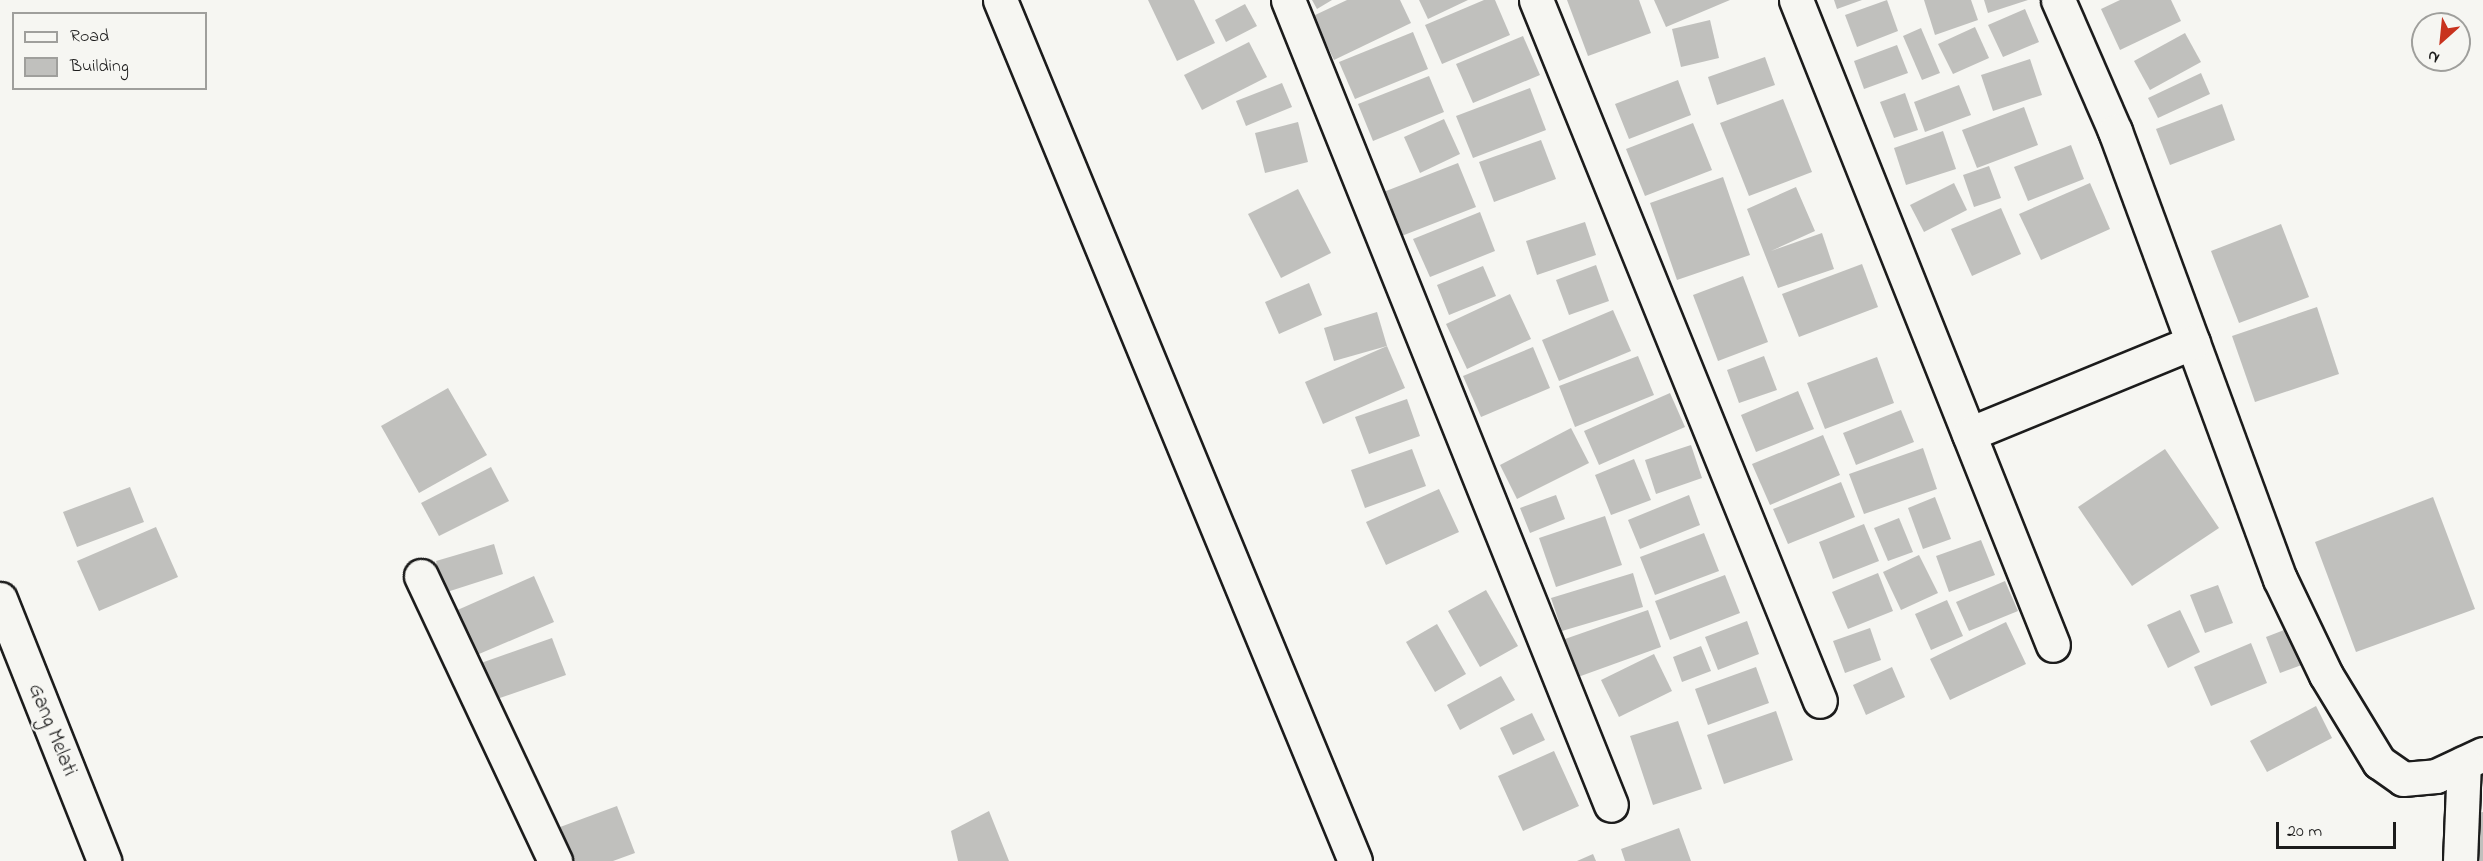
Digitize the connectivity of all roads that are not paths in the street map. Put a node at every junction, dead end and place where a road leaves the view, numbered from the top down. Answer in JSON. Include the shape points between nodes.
{"nodes":[{"id":1,"x":1000,"y":0,"type":"edge"},
{"id":2,"x":1288,"y":0,"type":"edge"},
{"id":3,"x":1536,"y":0,"type":"edge"},
{"id":4,"x":1796,"y":0,"type":"edge"},
{"id":5,"x":2058,"y":0,"type":"edge"},
{"id":6,"x":2193,"y":342,"type":"junction"},
{"id":7,"x":1969,"y":434,"type":"junction"},
{"id":8,"x":421,"y":576,"type":"dead end"},
{"id":9,"x":0,"y":599,"type":"edge"},
{"id":10,"x":2053,"y":645,"type":"dead end"},
{"id":11,"x":1820,"y":701,"type":"dead end"},
{"id":12,"x":2473,"y":759,"type":"edge"},
{"id":13,"x":1611,"y":805,"type":"dead end"},
{"id":14,"x":104,"y":861,"type":"edge"},
{"id":15,"x":555,"y":861,"type":"edge"},
{"id":16,"x":1355,"y":861,"type":"edge"},
{"id":17,"x":2460,"y":861,"type":"edge"}],
"edges":[{"from":1,"to":16,"type":"street"},
{"from":2,"to":13,"type":"street"},
{"from":3,"to":11,"type":"street"},
{"from":4,"to":7,"type":"street"},
{"from":5,"to":6,"type":"street","via":[[2115,131]]},
{"from":6,"to":7,"type":"street"},
{"from":6,"to":12,"type":"street","via":[[2280,579],[2326,675],[2379,762],[2403,779],[2436,776]]},
{"from":7,"to":10,"type":"street"},
{"from":8,"to":15,"type":"street"},
{"from":9,"to":14,"type":"street","name":"Gang Melati"},
{"from":12,"to":17,"type":"street"}]}
